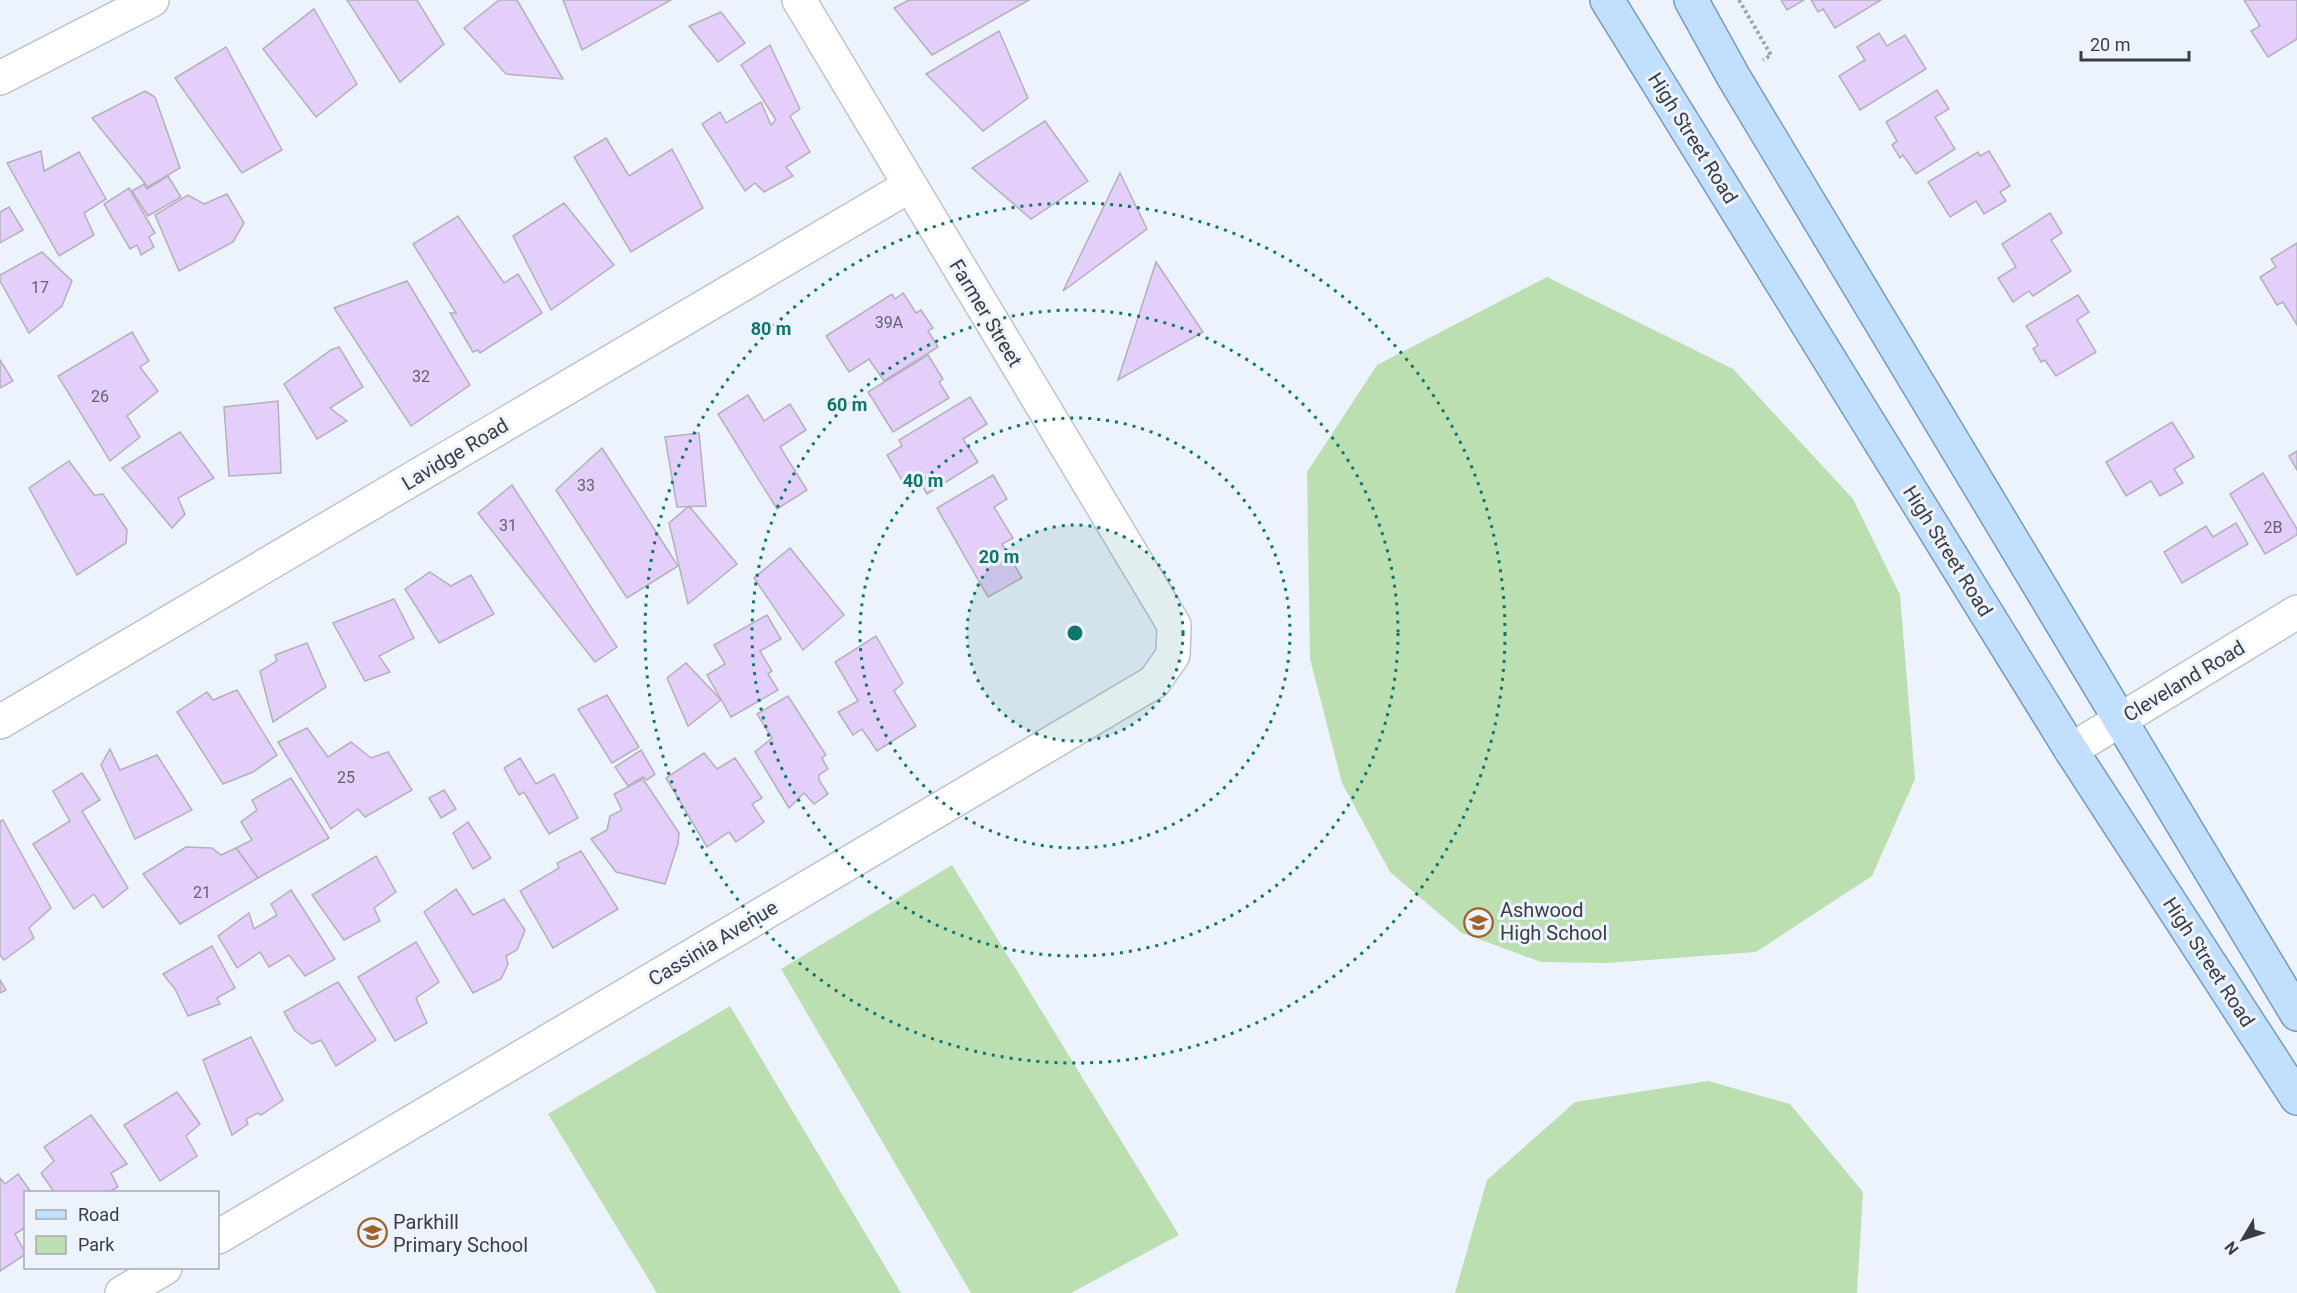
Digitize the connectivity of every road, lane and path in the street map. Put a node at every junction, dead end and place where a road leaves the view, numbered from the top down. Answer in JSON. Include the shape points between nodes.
{"nodes":[{"id":1,"x":152,"y":0,"type":"edge"},
{"id":2,"x":799,"y":0,"type":"edge"},
{"id":3,"x":1607,"y":0,"type":"edge"},
{"id":4,"x":1691,"y":0,"type":"edge"},
{"id":5,"x":0,"y":78,"type":"edge"},
{"id":6,"x":909,"y":186,"type":"junction"},
{"id":7,"x":2297,"y":612,"type":"edge"},
{"id":8,"x":1174,"y":625,"type":"joint"},
{"id":9,"x":2119,"y":720,"type":"junction"},
{"id":10,"x":0,"y":722,"type":"edge"},
{"id":11,"x":2071,"y":750,"type":"junction"},
{"id":12,"x":2297,"y":1014,"type":"edge"},
{"id":13,"x":2297,"y":1098,"type":"edge"},
{"id":14,"x":219,"y":1236,"type":"edge"},
{"id":15,"x":163,"y":1269,"type":"edge"},
{"id":16,"x":122,"y":1293,"type":"edge"}],
"edges":[{"from":1,"to":5,"type":"street"},
{"from":2,"to":6,"type":"street","name":"Farmer Street"},
{"from":3,"to":11,"type":"main road","name":"High Street Road"},
{"from":4,"to":9,"type":"main road"},
{"from":6,"to":8,"type":"street","name":"Farmer Street"},
{"from":6,"to":10,"type":"street","name":"Lavidge Road"},
{"from":7,"to":9,"type":"street","name":"Cleveland Road"},
{"from":8,"to":14,"type":"street","name":"Cassinia Avenue","via":[[1173,655],[1154,682]]},
{"from":9,"to":11,"type":"street","name":"Cleveland Road"},
{"from":9,"to":12,"type":"main road"},
{"from":11,"to":13,"type":"main road","name":"High Street Road"},
{"from":15,"to":16,"type":"street"}]}
